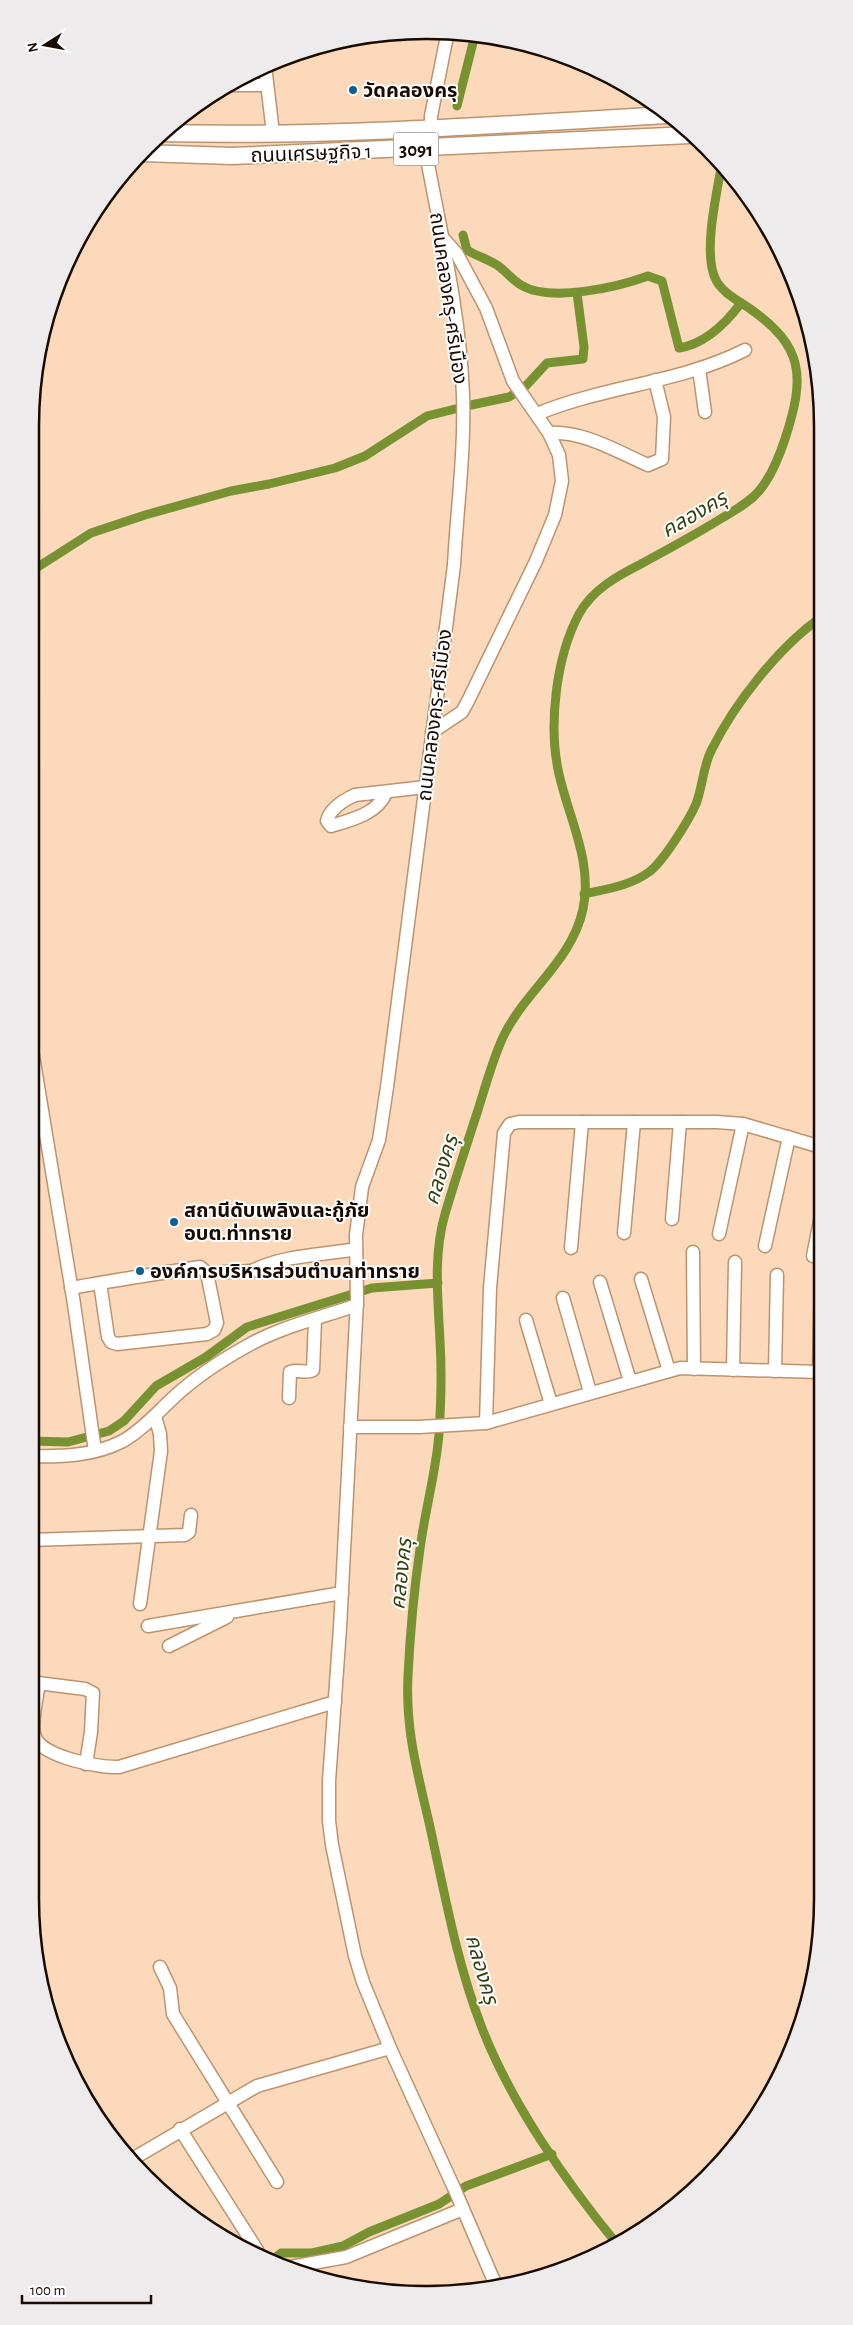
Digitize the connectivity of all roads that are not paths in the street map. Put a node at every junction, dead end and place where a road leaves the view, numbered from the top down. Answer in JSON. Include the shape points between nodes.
{"nodes":[{"id":1,"x":446,"y":40,"type":"edge"},
{"id":2,"x":266,"y":74,"type":"edge"},
{"id":3,"x":267,"y":84,"type":"junction"},
{"id":4,"x":245,"y":85,"type":"edge"},
{"id":5,"x":658,"y":116,"type":"edge"},
{"id":6,"x":431,"y":129,"type":"junction"},
{"id":7,"x":174,"y":132,"type":"edge"},
{"id":8,"x":273,"y":133,"type":"junction"},
{"id":9,"x":682,"y":135,"type":"edge"},
{"id":10,"x":425,"y":148,"type":"junction"},
{"id":11,"x":151,"y":153,"type":"edge"},
{"id":12,"x":441,"y":236,"type":"junction"},
{"id":13,"x":745,"y":350,"type":"dead end"},
{"id":14,"x":699,"y":369,"type":"junction"},
{"id":15,"x":655,"y":380,"type":"junction"},
{"id":16,"x":706,"y":412,"type":"dead end"},
{"id":17,"x":537,"y":414,"type":"junction"},
{"id":18,"x":548,"y":433,"type":"junction"},
{"id":19,"x":432,"y":732,"type":"junction"},
{"id":20,"x":425,"y":787,"type":"junction"},
{"id":21,"x":386,"y":793,"type":"dead end"},
{"id":22,"x":39,"y":1093,"type":"edge"},
{"id":23,"x":582,"y":1122,"type":"junction"},
{"id":24,"x":634,"y":1122,"type":"junction"},
{"id":25,"x":680,"y":1122,"type":"junction"},
{"id":26,"x":743,"y":1124,"type":"junction"},
{"id":27,"x":789,"y":1137,"type":"junction"},
{"id":28,"x":814,"y":1144,"type":"edge"},
{"id":29,"x":672,"y":1219,"type":"dead end"},
{"id":30,"x":624,"y":1233,"type":"dead end"},
{"id":31,"x":720,"y":1234,"type":"dead end"},
{"id":32,"x":764,"y":1246,"type":"dead end"},
{"id":33,"x":571,"y":1248,"type":"dead end"},
{"id":34,"x":356,"y":1249,"type":"junction"},
{"id":35,"x":693,"y":1252,"type":"dead end"},
{"id":36,"x":814,"y":1252,"type":"edge"},
{"id":37,"x":813,"y":1256,"type":"dead end"},
{"id":38,"x":735,"y":1262,"type":"dead end"},
{"id":39,"x":224,"y":1272,"type":"dead end"},
{"id":40,"x":777,"y":1275,"type":"dead end"},
{"id":41,"x":641,"y":1279,"type":"dead end"},
{"id":42,"x":600,"y":1282,"type":"dead end"},
{"id":43,"x":100,"y":1283,"type":"junction"},
{"id":44,"x":71,"y":1288,"type":"junction"},
{"id":45,"x":563,"y":1298,"type":"dead end"},
{"id":46,"x":357,"y":1303,"type":"junction"},
{"id":47,"x":315,"y":1320,"type":"junction"},
{"id":48,"x":526,"y":1320,"type":"dead end"},
{"id":49,"x":694,"y":1369,"type":"junction"},
{"id":50,"x":733,"y":1370,"type":"junction"},
{"id":51,"x":669,"y":1371,"type":"junction"},
{"id":52,"x":775,"y":1371,"type":"junction"},
{"id":53,"x":814,"y":1372,"type":"edge"},
{"id":54,"x":630,"y":1381,"type":"junction"},
{"id":55,"x":590,"y":1392,"type":"junction"},
{"id":56,"x":289,"y":1398,"type":"dead end"},
{"id":57,"x":551,"y":1404,"type":"junction"},
{"id":58,"x":155,"y":1416,"type":"junction"},
{"id":59,"x":486,"y":1422,"type":"junction"},
{"id":60,"x":350,"y":1427,"type":"junction"},
{"id":61,"x":95,"y":1448,"type":"junction"},
{"id":62,"x":39,"y":1456,"type":"edge"},
{"id":63,"x":191,"y":1515,"type":"dead end"},
{"id":64,"x":149,"y":1536,"type":"junction"},
{"id":65,"x":39,"y":1540,"type":"edge"},
{"id":66,"x":342,"y":1593,"type":"junction"},
{"id":67,"x":140,"y":1604,"type":"dead end"},
{"id":68,"x":236,"y":1612,"type":"junction"},
{"id":69,"x":148,"y":1626,"type":"dead end"},
{"id":70,"x":169,"y":1646,"type":"dead end"},
{"id":71,"x":39,"y":1684,"type":"edge"},
{"id":72,"x":335,"y":1702,"type":"junction"},
{"id":73,"x":39,"y":1744,"type":"edge"},
{"id":74,"x":86,"y":1764,"type":"junction"},
{"id":75,"x":160,"y":1967,"type":"dead end"},
{"id":76,"x":390,"y":2048,"type":"junction"},
{"id":77,"x":228,"y":2101,"type":"junction"},
{"id":78,"x":180,"y":2129,"type":"junction"},
{"id":79,"x":136,"y":2156,"type":"edge"},
{"id":80,"x":277,"y":2182,"type":"dead end"},
{"id":81,"x":459,"y":2199,"type":"junction"},
{"id":82,"x":254,"y":2246,"type":"edge"},
{"id":83,"x":300,"y":2265,"type":"edge"},
{"id":84,"x":493,"y":2280,"type":"edge"}],
"edges":[{"from":1,"to":6,"type":"street"},
{"from":2,"to":3,"type":"street"},
{"from":3,"to":4,"type":"street"},
{"from":3,"to":8,"type":"street"},
{"from":5,"to":6,"type":"main road","name":"ถนนเศรษฐกิจ 1","number":"3091"},
{"from":6,"to":8,"type":"main road","name":"ถนนเศรษฐกิจ 1","number":"3091"},
{"from":7,"to":8,"type":"main road","name":"ถนนเศรษฐกิจ 1","number":"3091"},
{"from":9,"to":10,"type":"main road","name":"ถนนเศรษฐกิจ 1","number":"3091"},
{"from":10,"to":11,"type":"main road","name":"ถนนเศรษฐกิจ 1","number":"3091","via":[[232,156]]},
{"from":10,"to":12,"type":"street","name":"ถนนคลองครุ-ศรีเมือง"},
{"from":12,"to":17,"type":"street","via":[[457,254],[473,282],[514,381]]},
{"from":12,"to":19,"type":"street","name":"ถนนคลองครุ-ศรีเมือง","via":[[454,302],[462,372],[463,420],[454,565]]},
{"from":13,"to":14,"type":"street"},
{"from":14,"to":15,"type":"street"},
{"from":14,"to":16,"type":"street"},
{"from":15,"to":17,"type":"street","via":[[568,401]]},
{"from":15,"to":18,"type":"street","via":[[664,416],[662,459],[656,463],[648,464],[582,436]]},
{"from":17,"to":18,"type":"street"},
{"from":18,"to":19,"type":"street","via":[[559,455],[562,481],[555,515],[462,712]]},
{"from":19,"to":20,"type":"street","name":"ถนนคลองครุ-ศรีเมือง"},
{"from":20,"to":21,"type":"street"},
{"from":20,"to":34,"type":"street","name":"ถนนคลองครุ-ศรีเมือง","via":[[380,1140],[362,1187]]},
{"from":22,"to":44,"type":"street"},
{"from":23,"to":24,"type":"street"},
{"from":23,"to":33,"type":"street"},
{"from":23,"to":59,"type":"street","via":[[519,1122],[510,1124],[504,1133],[490,1288]]},
{"from":24,"to":25,"type":"street"},
{"from":24,"to":30,"type":"street"},
{"from":25,"to":26,"type":"street"},
{"from":25,"to":29,"type":"street"},
{"from":26,"to":27,"type":"street"},
{"from":26,"to":31,"type":"street"},
{"from":27,"to":28,"type":"street"},
{"from":27,"to":32,"type":"street"},
{"from":34,"to":39,"type":"street","via":[[286,1259],[254,1270]]},
{"from":34,"to":46,"type":"street","name":"ถนนคลองครุ-ศรีเมือง"},
{"from":35,"to":49,"type":"street"},
{"from":36,"to":37,"type":"street"},
{"from":38,"to":50,"type":"street"},
{"from":40,"to":52,"type":"street"},
{"from":41,"to":51,"type":"street"},
{"from":42,"to":54,"type":"street"},
{"from":43,"to":43,"type":"street","via":[[200,1267],[207,1273],[217,1323],[207,1334],[111,1342]]},
{"from":43,"to":44,"type":"street"},
{"from":44,"to":61,"type":"street"},
{"from":45,"to":55,"type":"street"},
{"from":46,"to":47,"type":"street"},
{"from":46,"to":60,"type":"street","name":"ถนนคลองครุ-ศรีเมือง"},
{"from":47,"to":56,"type":"street","via":[[313,1370],[290,1372]]},
{"from":47,"to":58,"type":"street","via":[[246,1347],[199,1377]]},
{"from":48,"to":57,"type":"street"},
{"from":49,"to":50,"type":"street"},
{"from":49,"to":51,"type":"street"},
{"from":50,"to":52,"type":"street"},
{"from":51,"to":54,"type":"street"},
{"from":52,"to":53,"type":"street"},
{"from":54,"to":55,"type":"street"},
{"from":55,"to":57,"type":"street"},
{"from":57,"to":59,"type":"street"},
{"from":58,"to":61,"type":"street","via":[[128,1438]]},
{"from":58,"to":64,"type":"street","via":[[160,1451]]},
{"from":59,"to":60,"type":"street","via":[[419,1427]]},
{"from":60,"to":66,"type":"street","name":"ถนนคลองครุ-ศรีเมือง"},
{"from":61,"to":62,"type":"street","via":[[68,1456]]},
{"from":63,"to":64,"type":"street","via":[[188,1534]]},
{"from":64,"to":65,"type":"street"},
{"from":64,"to":67,"type":"street"},
{"from":66,"to":68,"type":"street"},
{"from":66,"to":72,"type":"street","name":"ถนนคลองครุ-ศรีเมือง"},
{"from":68,"to":69,"type":"street"},
{"from":68,"to":70,"type":"street"},
{"from":71,"to":74,"type":"street","via":[[85,1689],[93,1693]]},
{"from":72,"to":74,"type":"street","via":[[118,1767]]},
{"from":72,"to":76,"type":"street","name":"ถนนคลองครุ-ศรีเมือง","via":[[328,1802],[332,1845],[358,1968]]},
{"from":73,"to":74,"type":"street"},
{"from":75,"to":77,"type":"street","via":[[170,1988],[173,2014]]},
{"from":76,"to":77,"type":"street","via":[[257,2086]]},
{"from":76,"to":81,"type":"street","name":"ถนนคลองครุ-ศรีเมือง"},
{"from":77,"to":78,"type":"street"},
{"from":77,"to":80,"type":"street"},
{"from":78,"to":79,"type":"street"},
{"from":78,"to":82,"type":"street"},
{"from":81,"to":83,"type":"street","via":[[346,2257]]},
{"from":81,"to":84,"type":"street","name":"ถนนคลองครุ-ศรีเมือง"}]}
